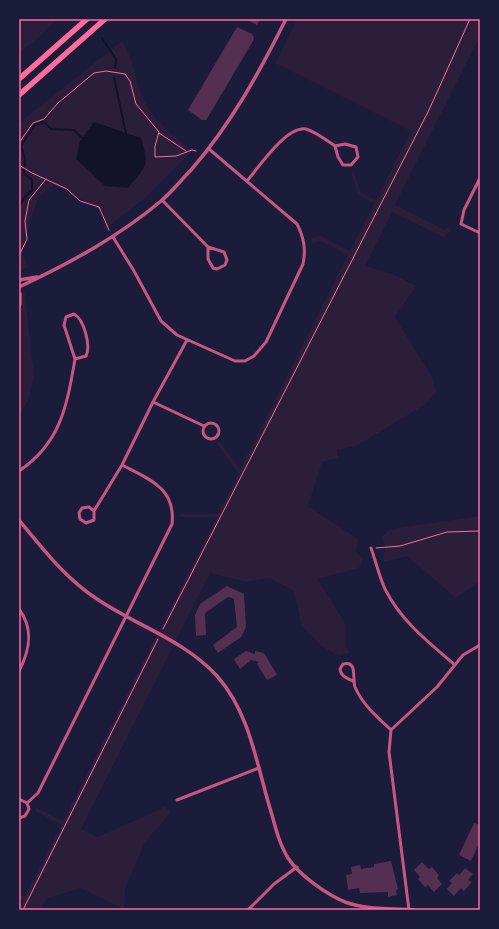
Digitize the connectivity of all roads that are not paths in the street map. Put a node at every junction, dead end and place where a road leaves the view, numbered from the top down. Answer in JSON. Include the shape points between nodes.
{"nodes":[{"id":1,"x":87,"y":19,"type":"edge"},
{"id":2,"x":105,"y":19,"type":"edge"},
{"id":3,"x":286,"y":19,"type":"edge"},
{"id":4,"x":19,"y":79,"type":"edge"},
{"id":5,"x":19,"y":95,"type":"edge"},
{"id":6,"x":335,"y":146,"type":"junction"},
{"id":7,"x":209,"y":149,"type":"junction"},
{"id":8,"x":480,"y":178,"type":"edge"},
{"id":9,"x":247,"y":181,"type":"junction"},
{"id":10,"x":162,"y":200,"type":"junction"},
{"id":11,"x":480,"y":233,"type":"edge"},
{"id":12,"x":113,"y":237,"type":"junction"},
{"id":13,"x":208,"y":247,"type":"junction"},
{"id":14,"x":38,"y":277,"type":"junction"},
{"id":15,"x":19,"y":280,"type":"edge"},
{"id":16,"x":19,"y":287,"type":"edge"},
{"id":17,"x":187,"y":340,"type":"junction"},
{"id":18,"x":75,"y":359,"type":"junction"},
{"id":19,"x":153,"y":402,"type":"junction"},
{"id":20,"x":204,"y":426,"type":"junction"},
{"id":21,"x":122,"y":465,"type":"junction"},
{"id":22,"x":19,"y":471,"type":"edge"},
{"id":23,"x":94,"y":511,"type":"junction"},
{"id":24,"x":19,"y":520,"type":"edge"},
{"id":25,"x":371,"y":548,"type":"road end"},
{"id":26,"x":19,"y":609,"type":"edge"},
{"id":27,"x":125,"y":616,"type":"junction"},
{"id":28,"x":480,"y":645,"type":"edge"},
{"id":29,"x":455,"y":665,"type":"junction"},
{"id":30,"x":19,"y":671,"type":"edge"},
{"id":31,"x":354,"y":681,"type":"junction"},
{"id":32,"x":391,"y":730,"type":"junction"},
{"id":33,"x":259,"y":768,"type":"junction"},
{"id":34,"x":19,"y":799,"type":"edge"},
{"id":35,"x":177,"y":800,"type":"dead end"},
{"id":36,"x":27,"y":803,"type":"junction"},
{"id":37,"x":19,"y":818,"type":"edge"},
{"id":38,"x":297,"y":867,"type":"junction"},
{"id":39,"x":248,"y":910,"type":"edge"},
{"id":40,"x":409,"y":910,"type":"edge"},
{"id":41,"x":414,"y":910,"type":"edge"}],
"edges":[{"from":1,"to":4,"type":"highway"},
{"from":2,"to":5,"type":"highway"},
{"from":3,"to":7,"type":"street","via":[[253,83],[229,123]]},
{"from":6,"to":6,"type":"street","via":[[345,144],[356,147],[358,157],[351,165],[343,165]]},
{"from":6,"to":9,"type":"street","via":[[314,132],[295,130],[286,135]]},
{"from":7,"to":9,"type":"street"},
{"from":7,"to":10,"type":"street"},
{"from":8,"to":11,"type":"street","via":[[464,210],[461,224]]},
{"from":9,"to":17,"type":"street","via":[[297,224],[306,252],[303,264],[266,342],[254,356],[245,361],[235,361]]},
{"from":10,"to":12,"type":"street"},
{"from":10,"to":13,"type":"street"},
{"from":12,"to":14,"type":"street","via":[[86,254]]},
{"from":12,"to":17,"type":"street","via":[[161,321]]},
{"from":13,"to":13,"type":"street","via":[[224,252],[227,260],[225,265],[213,268],[208,258]]},
{"from":14,"to":15,"type":"street"},
{"from":14,"to":16,"type":"street"},
{"from":17,"to":19,"type":"street"},
{"from":18,"to":18,"type":"street","via":[[86,356],[88,352],[81,322],[74,314],[66,317],[64,325]]},
{"from":18,"to":22,"type":"street","via":[[67,404],[58,428],[35,458]]},
{"from":19,"to":20,"type":"street"},
{"from":19,"to":21,"type":"street"},
{"from":20,"to":20,"type":"street","via":[[203,432],[208,438],[215,438],[219,434],[218,426],[214,423]]},
{"from":21,"to":23,"type":"street"},
{"from":21,"to":27,"type":"street","via":[[160,488],[169,498],[173,515],[167,536]]},
{"from":23,"to":23,"type":"street","via":[[89,507],[82,508],[79,513],[80,519],[86,524],[92,522],[95,517]]},
{"from":24,"to":27,"type":"street","via":[[54,562],[96,599]]},
{"from":25,"to":29,"type":"street","via":[[394,605],[409,625]]},
{"from":26,"to":30,"type":"street","via":[[28,626],[30,640]]},
{"from":27,"to":33,"type":"street","via":[[190,652],[217,676],[237,706],[248,730]]},
{"from":27,"to":36,"type":"street","via":[[38,793]]},
{"from":28,"to":29,"type":"street","via":[[463,655]]},
{"from":29,"to":32,"type":"street","via":[[437,687]]},
{"from":31,"to":31,"type":"street","via":[[340,672],[343,664],[352,666]]},
{"from":31,"to":32,"type":"street","via":[[359,694],[374,714]]},
{"from":32,"to":40,"type":"street","via":[[390,759]]},
{"from":33,"to":35,"type":"street"},
{"from":33,"to":38,"type":"street","via":[[279,837],[289,858]]},
{"from":34,"to":36,"type":"street"},
{"from":36,"to":37,"type":"street","via":[[28,813]]},
{"from":38,"to":39,"type":"street","via":[[274,884]]},
{"from":38,"to":40,"type":"street","via":[[321,890],[346,902],[377,909]]},
{"from":40,"to":41,"type":"street"}]}
